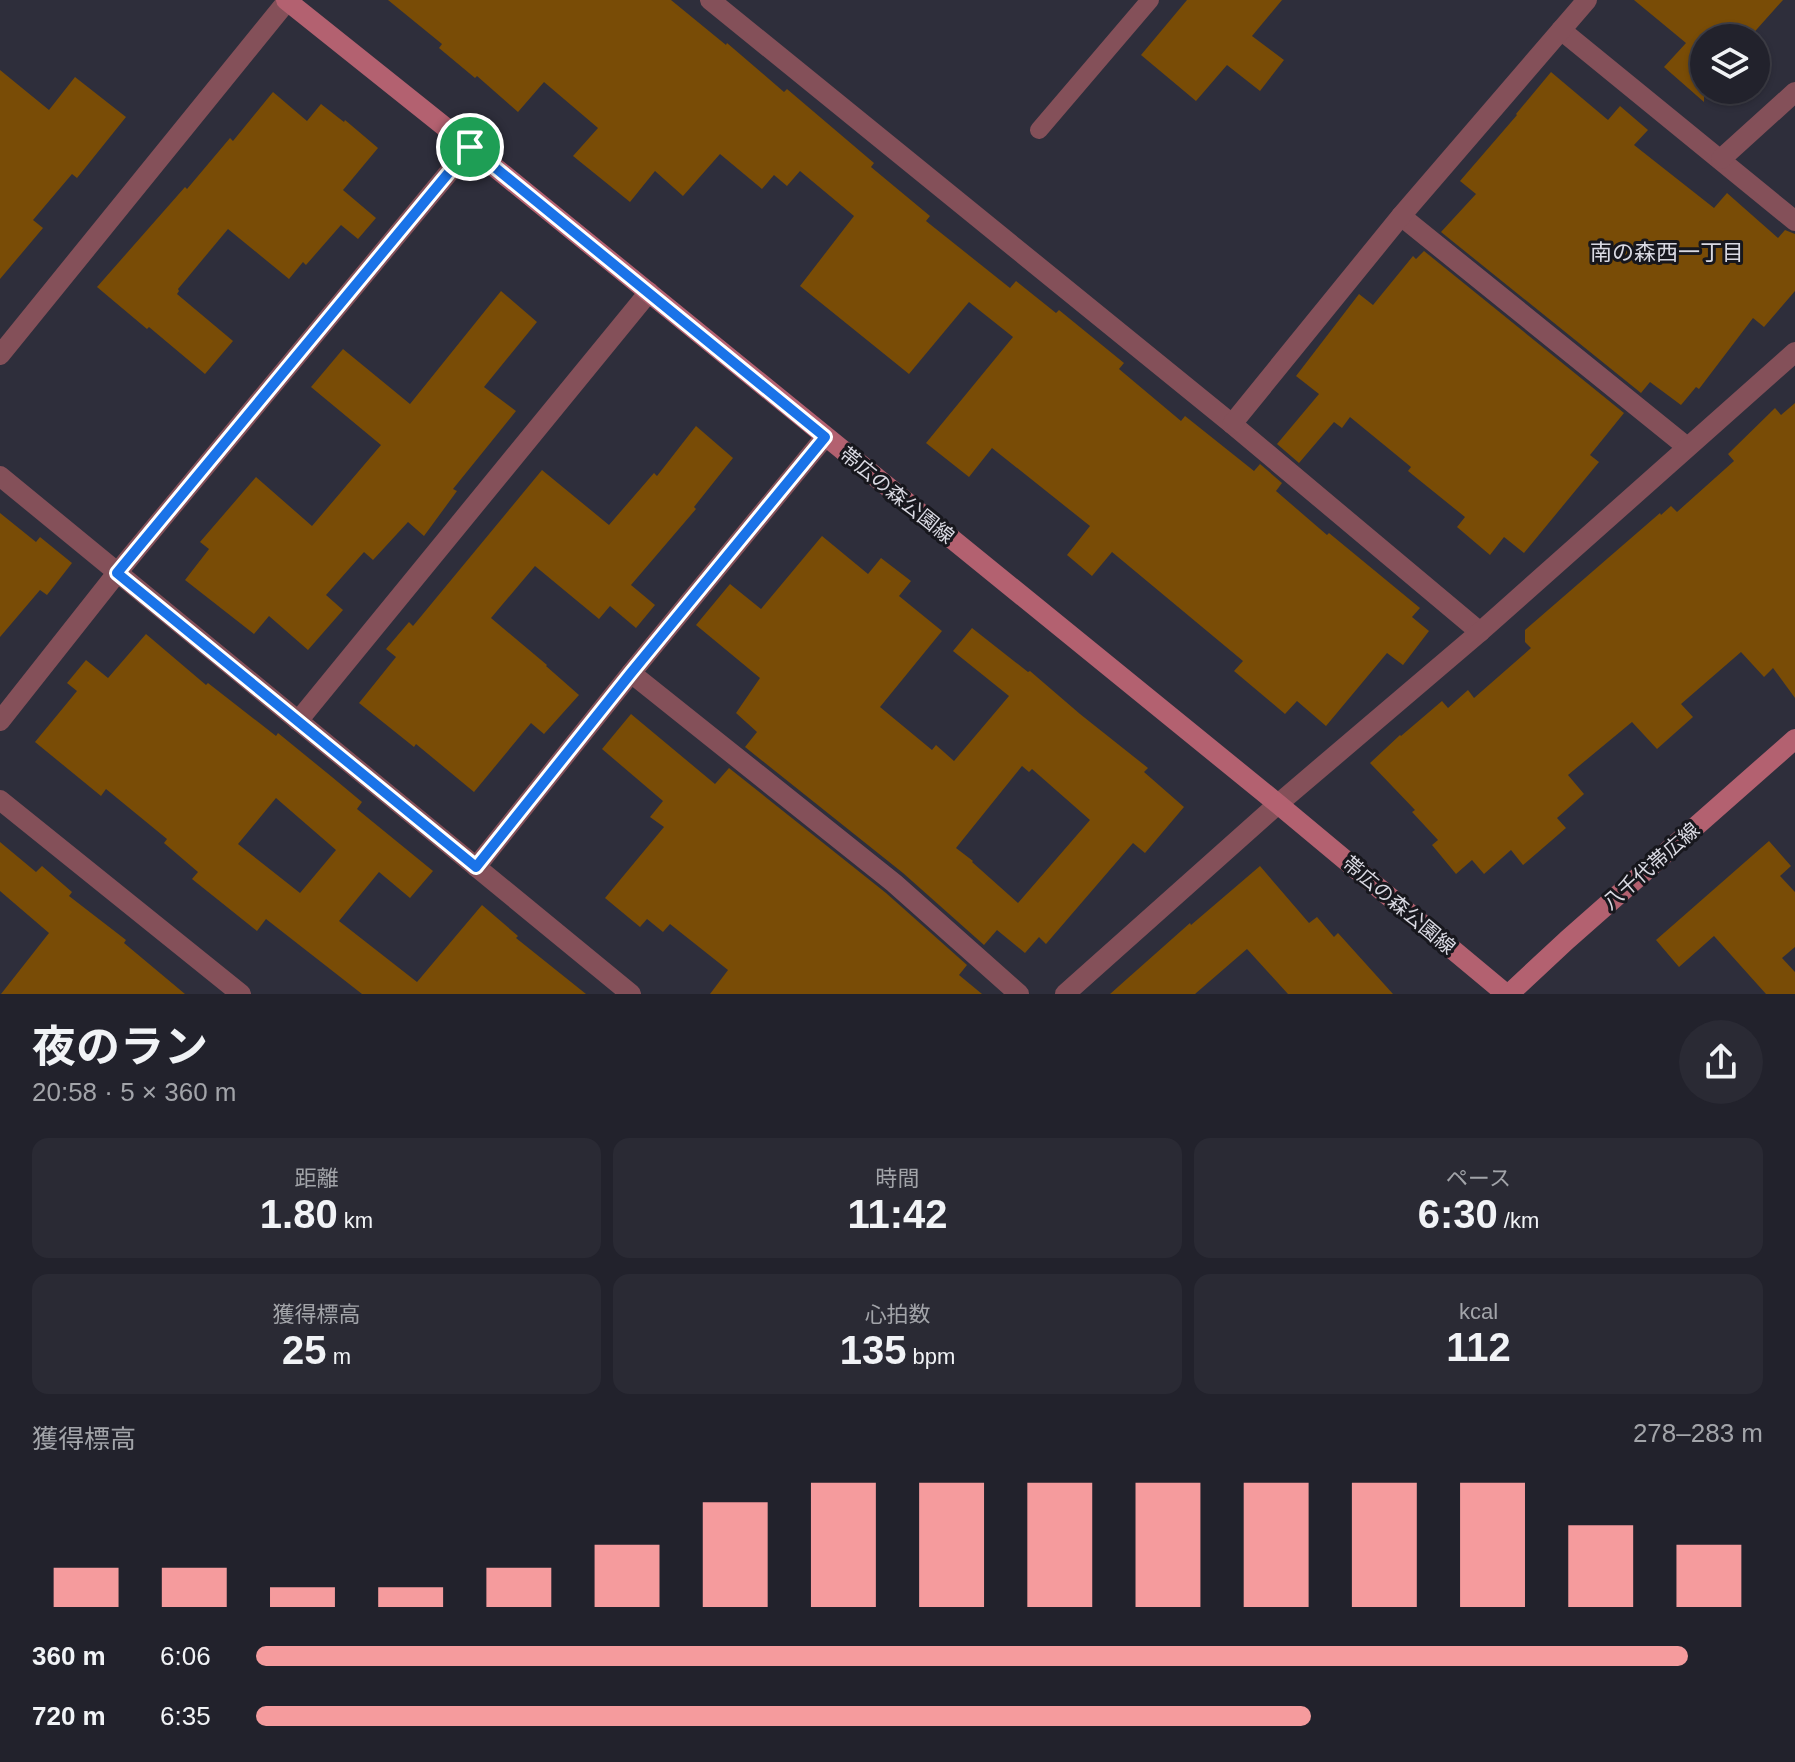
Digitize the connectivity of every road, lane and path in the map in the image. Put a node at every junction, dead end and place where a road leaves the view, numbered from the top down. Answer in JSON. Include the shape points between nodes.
{"nodes":[{"id":1,"x":287,"y":0,"type":"edge"},
{"id":2,"x":710,"y":0,"type":"edge"},
{"id":3,"x":1150,"y":0,"type":"edge"},
{"id":4,"x":1587,"y":0,"type":"edge"},
{"id":5,"x":1561,"y":30,"type":"junction"},
{"id":6,"x":1795,"y":92,"type":"edge"},
{"id":7,"x":1039,"y":130,"type":"dead end"},
{"id":8,"x":470,"y":147,"type":"junction"},
{"id":9,"x":1721,"y":159,"type":"junction"},
{"id":10,"x":1401,"y":216,"type":"junction"},
{"id":11,"x":1795,"y":221,"type":"edge"},
{"id":12,"x":649,"y":292,"type":"junction"},
{"id":13,"x":1795,"y":352,"type":"edge"},
{"id":14,"x":0,"y":355,"type":"edge"},
{"id":15,"x":1232,"y":424,"type":"junction"},
{"id":16,"x":825,"y":437,"type":"junction"},
{"id":17,"x":1687,"y":447,"type":"junction"},
{"id":18,"x":0,"y":476,"type":"edge"},
{"id":19,"x":117,"y":573,"type":"junction"},
{"id":20,"x":1480,"y":632,"type":"junction"},
{"id":21,"x":631,"y":673,"type":"junction"},
{"id":22,"x":0,"y":721,"type":"edge"},
{"id":23,"x":298,"y":721,"type":"junction"},
{"id":24,"x":1795,"y":739,"type":"edge"},
{"id":25,"x":0,"y":800,"type":"edge"},
{"id":26,"x":1278,"y":804,"type":"junction"},
{"id":27,"x":476,"y":867,"type":"junction"},
{"id":28,"x":241,"y":994,"type":"edge"},
{"id":29,"x":631,"y":994,"type":"edge"},
{"id":30,"x":1019,"y":994,"type":"edge"},
{"id":31,"x":1065,"y":994,"type":"edge"},
{"id":32,"x":1508,"y":994,"type":"edge"}],
"edges":[{"from":1,"to":8,"type":"main road","name":"帯広の森公園線"},
{"from":1,"to":14,"type":"street"},
{"from":2,"to":15,"type":"street"},
{"from":3,"to":7,"type":"lane"},
{"from":4,"to":5,"type":"street"},
{"from":5,"to":9,"type":"street"},
{"from":5,"to":10,"type":"street"},
{"from":6,"to":9,"type":"street"},
{"from":8,"to":12,"type":"main road","name":"帯広の森公園線"},
{"from":8,"to":19,"type":"street"},
{"from":9,"to":11,"type":"street"},
{"from":10,"to":15,"type":"street"},
{"from":10,"to":17,"type":"street"},
{"from":12,"to":16,"type":"main road","name":"帯広の森公園線"},
{"from":12,"to":23,"type":"street"},
{"from":13,"to":17,"type":"street"},
{"from":15,"to":20,"type":"street"},
{"from":16,"to":21,"type":"street"},
{"from":16,"to":26,"type":"main road","name":"帯広の森公園線"},
{"from":17,"to":20,"type":"street"},
{"from":18,"to":19,"type":"street"},
{"from":19,"to":22,"type":"street"},
{"from":19,"to":23,"type":"street"},
{"from":20,"to":26,"type":"street"},
{"from":21,"to":27,"type":"street"},
{"from":21,"to":30,"type":"street","via":[[894,883]]},
{"from":23,"to":27,"type":"street"},
{"from":24,"to":32,"type":"main road","name":"八千代帯広線"},
{"from":25,"to":28,"type":"street"},
{"from":26,"to":31,"type":"street"},
{"from":26,"to":32,"type":"main road","name":"帯広の森公園線"},
{"from":27,"to":29,"type":"street"}]}
